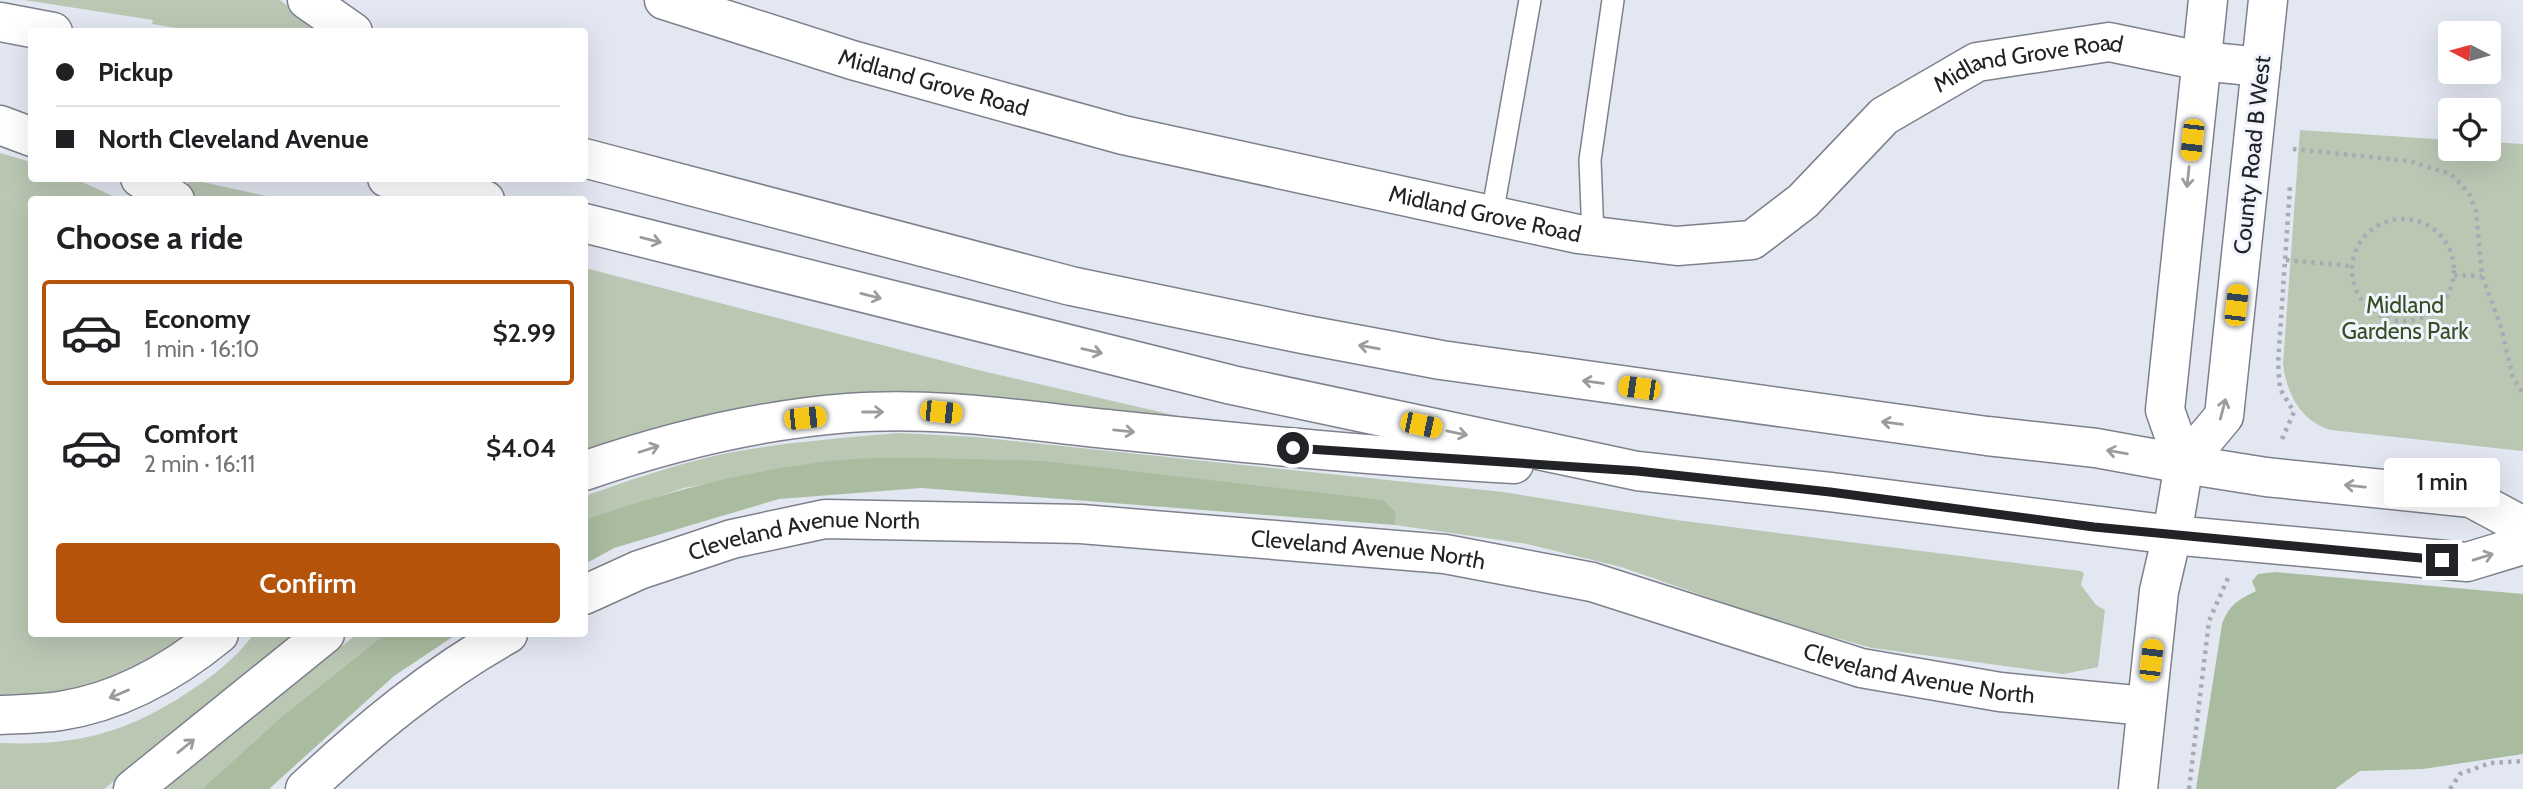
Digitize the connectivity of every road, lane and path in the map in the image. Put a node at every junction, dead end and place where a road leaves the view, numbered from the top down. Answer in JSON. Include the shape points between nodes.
{"nodes":[{"id":1,"x":307,"y":0,"type":"edge"},
{"id":2,"x":664,"y":0,"type":"edge"},
{"id":3,"x":1530,"y":0,"type":"edge"},
{"id":4,"x":1613,"y":0,"type":"edge"},
{"id":5,"x":2208,"y":0,"type":"edge"},
{"id":6,"x":2267,"y":0,"type":"edge"},
{"id":7,"x":0,"y":22,"type":"edge"},
{"id":8,"x":32,"y":28,"type":"edge"},
{"id":9,"x":348,"y":28,"type":"edge"},
{"id":10,"x":2201,"y":61,"type":"junction"},
{"id":11,"x":2261,"y":67,"type":"junction"},
{"id":12,"x":0,"y":105,"type":"edge"},
{"id":13,"x":28,"y":109,"type":"edge"},
{"id":14,"x":0,"y":125,"type":"edge"},
{"id":15,"x":28,"y":136,"type":"edge"},
{"id":16,"x":2293,"y":136,"type":"dead end"},
{"id":17,"x":588,"y":139,"type":"edge"},
{"id":18,"x":2293,"y":149,"type":"junction"},
{"id":19,"x":588,"y":159,"type":"edge"},
{"id":20,"x":2292,"y":163,"type":"dead end"},
{"id":21,"x":652,"y":175,"type":"junction"},
{"id":22,"x":2291,"y":177,"type":"dead end"},
{"id":23,"x":146,"y":182,"type":"edge"},
{"id":24,"x":405,"y":182,"type":"edge"},
{"id":25,"x":169,"y":196,"type":"edge"},
{"id":26,"x":467,"y":196,"type":"edge"},
{"id":27,"x":1492,"y":215,"type":"junction"},
{"id":28,"x":588,"y":224,"type":"edge"},
{"id":29,"x":1593,"y":236,"type":"junction"},
{"id":30,"x":2286,"y":260,"type":"junction"},
{"id":31,"x":2351,"y":266,"type":"junction"},
{"id":32,"x":2454,"y":275,"type":"junction"},
{"id":33,"x":2482,"y":276,"type":"junction"},
{"id":34,"x":2523,"y":393,"type":"edge"},
{"id":35,"x":2294,"y":412,"type":"dead end"},
{"id":36,"x":2184,"y":464,"type":"junction"},
{"id":37,"x":588,"y":470,"type":"edge"},
{"id":38,"x":1637,"y":471,"type":"junction"},
{"id":39,"x":2523,"y":526,"type":"edge"},
{"id":40,"x":2172,"y":535,"type":"junction"},
{"id":41,"x":2523,"y":545,"type":"edge"},
{"id":42,"x":588,"y":593,"type":"edge"},
{"id":43,"x":2221,"y":597,"type":"dead end"},
{"id":44,"x":215,"y":637,"type":"edge"},
{"id":45,"x":321,"y":637,"type":"edge"},
{"id":46,"x":502,"y":637,"type":"edge"},
{"id":47,"x":2146,"y":706,"type":"junction"},
{"id":48,"x":0,"y":715,"type":"edge"},
{"id":49,"x":2523,"y":761,"type":"edge"},
{"id":50,"x":133,"y":789,"type":"edge"},
{"id":51,"x":305,"y":789,"type":"edge"},
{"id":52,"x":2138,"y":789,"type":"edge"},
{"id":53,"x":2189,"y":789,"type":"edge"},
{"id":54,"x":2450,"y":789,"type":"edge"}],
"edges":[{"from":1,"to":9,"type":"main road"},
{"from":2,"to":27,"type":"main road","name":"Midland Grove Road","via":[[852,60],[1123,135]]},
{"from":3,"to":27,"type":"lane"},
{"from":4,"to":29,"type":"lane","via":[[1590,160]]},
{"from":5,"to":10,"type":"main road"},
{"from":6,"to":11,"type":"main road","name":"County Road B West"},
{"from":7,"to":8,"type":"main road"},
{"from":10,"to":11,"type":"main road","name":"Midland Grove Road"},
{"from":10,"to":29,"type":"main road","name":"Midland Grove Road","via":[[2109,42],[1977,62],[1884,116],[1804,201],[1752,240],[1677,246]]},
{"from":10,"to":36,"type":"main road","one_way":true,"via":[[2165,410]]},
{"from":36,"to":11,"type":"main road","name":"County Road B West","one_way":true,"via":[[2224,416]]},
{"from":12,"to":13,"type":"main road"},
{"from":14,"to":15,"type":"main road"},
{"from":16,"to":18,"type":"path"},
{"from":17,"to":21,"type":"main road"},
{"from":18,"to":20,"type":"path"},
{"from":18,"to":33,"type":"path","via":[[2409,161],[2451,174],[2469,193],[2476,211]]},
{"from":19,"to":21,"type":"main road"},
{"from":36,"to":21,"type":"main road","one_way":true,"via":[[2096,448],[1507,370],[1314,337],[1059,283]]},
{"from":22,"to":30,"type":"path"},
{"from":23,"to":25,"type":"main road"},
{"from":24,"to":26,"type":"main road"},
{"from":27,"to":29,"type":"main road","name":"Midland Grove Road"},
{"from":28,"to":38,"type":"main road","one_way":true,"via":[[1232,385]]},
{"from":30,"to":31,"type":"path"},
{"from":30,"to":35,"type":"path","via":[[2278,364],[2280,389]]},
{"from":31,"to":32,"type":"path","via":[[2361,300],[2389,320],[2425,317],[2445,299]]},
{"from":31,"to":32,"type":"path","via":[[2355,250],[2376,226],[2407,218],[2423,222],[2447,243]]},
{"from":32,"to":33,"type":"path"},
{"from":33,"to":34,"type":"path","via":[[2513,378]]},
{"from":39,"to":36,"type":"main road","one_way":true,"via":[[2471,498]]},
{"from":36,"to":40,"type":"main road"},
{"from":37,"to":38,"type":"main road","one_way":true,"via":[[671,442],[760,422],[850,412],[941,412],[1320,451]]},
{"from":38,"to":40,"type":"main road"},
{"from":40,"to":41,"type":"main road","one_way":true,"via":[[2467,562]]},
{"from":40,"to":47,"type":"main road"},
{"from":42,"to":47,"type":"main road","name":"Cleveland Avenue North","via":[[639,570],[732,539],[825,519],[1081,524],[1445,554],[1592,582],[1861,668],[2000,692]]},
{"from":43,"to":53,"type":"path","via":[[2209,621]]},
{"from":44,"to":48,"type":"main road","one_way":true,"via":[[163,674],[113,697],[61,711]]},
{"from":50,"to":45,"type":"main road","one_way":true},
{"from":46,"to":51,"type":"main road","via":[[465,657],[401,706]]},
{"from":47,"to":52,"type":"main road"},
{"from":49,"to":54,"type":"path","via":[[2490,764],[2460,774]]}]}
